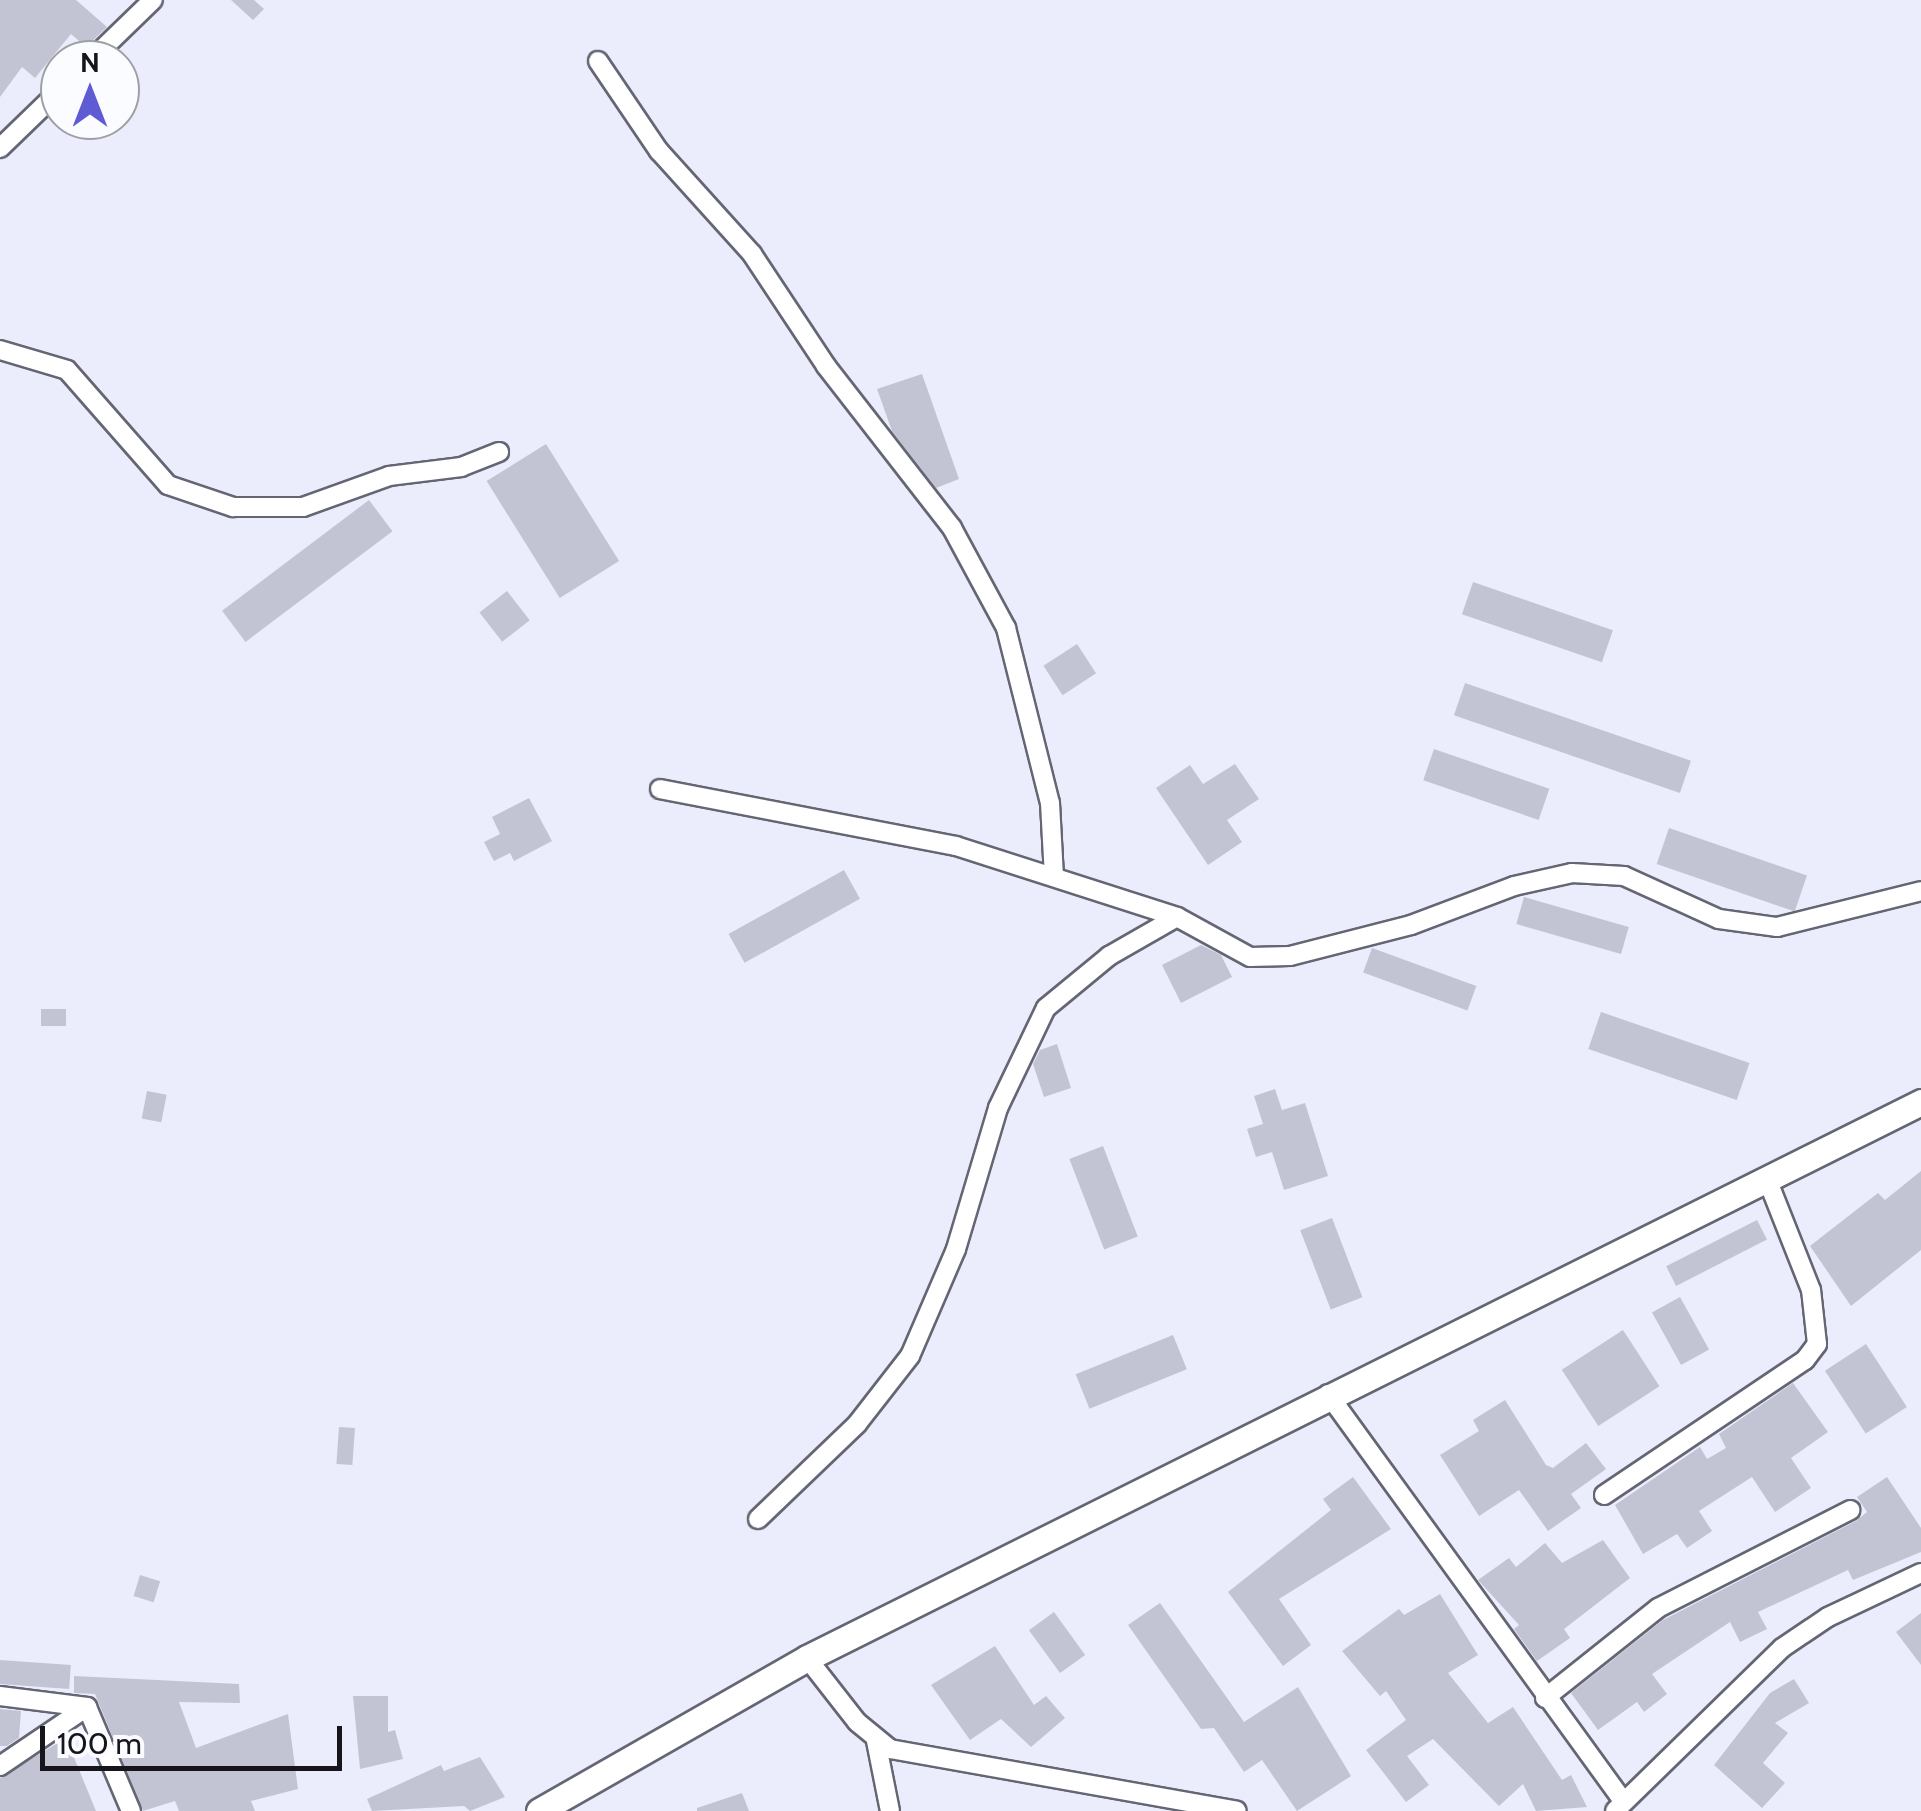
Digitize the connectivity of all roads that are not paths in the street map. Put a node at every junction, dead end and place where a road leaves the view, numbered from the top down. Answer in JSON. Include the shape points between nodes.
{"nodes":[{"id":1,"x":154,"y":0,"type":"edge"},
{"id":2,"x":113,"y":40,"type":"edge"},
{"id":3,"x":598,"y":60,"type":"dead end"},
{"id":4,"x":40,"y":109,"type":"edge"},
{"id":5,"x":0,"y":148,"type":"edge"},
{"id":6,"x":0,"y":350,"type":"edge"},
{"id":7,"x":499,"y":452,"type":"dead end"},
{"id":8,"x":660,"y":789,"type":"dead end"},
{"id":9,"x":1054,"y":876,"type":"junction"},
{"id":10,"x":1921,"y":890,"type":"edge"},
{"id":11,"x":1178,"y":917,"type":"junction"},
{"id":12,"x":1921,"y":1102,"type":"edge"},
{"id":13,"x":1768,"y":1180,"type":"junction"},
{"id":14,"x":1328,"y":1394,"type":"junction"},
{"id":15,"x":1604,"y":1495,"type":"dead end"},
{"id":16,"x":1850,"y":1510,"type":"dead end"},
{"id":17,"x":758,"y":1519,"type":"dead end"},
{"id":18,"x":1921,"y":1572,"type":"edge"},
{"id":19,"x":807,"y":1658,"type":"junction"},
{"id":20,"x":0,"y":1696,"type":"edge"},
{"id":21,"x":1546,"y":1698,"type":"junction"},
{"id":22,"x":87,"y":1707,"type":"junction"},
{"id":23,"x":876,"y":1741,"type":"junction"},
{"id":24,"x":0,"y":1766,"type":"edge"},
{"id":25,"x":1619,"y":1806,"type":"edge"},
{"id":26,"x":131,"y":1811,"type":"edge"},
{"id":27,"x":539,"y":1811,"type":"edge"},
{"id":28,"x":890,"y":1811,"type":"edge"},
{"id":29,"x":1236,"y":1811,"type":"edge"}],
"edges":[{"from":1,"to":2,"type":"street"},
{"from":3,"to":9,"type":"street","via":[[659,151],[752,254],[837,380],[952,528],[1006,628],[1050,803]]},
{"from":4,"to":5,"type":"street"},
{"from":6,"to":7,"type":"street","via":[[67,370],[168,485],[233,507],[303,507],[389,476],[461,467]]},
{"from":8,"to":9,"type":"street","via":[[956,846]]},
{"from":9,"to":11,"type":"street"},
{"from":10,"to":11,"type":"street","via":[[1777,927],[1719,919],[1624,876],[1572,874],[1514,886],[1411,925],[1290,956],[1250,958]]},
{"from":11,"to":17,"type":"street","via":[[1109,956],[1046,1008],[998,1108],[956,1249],[910,1356],[857,1424]]},
{"from":12,"to":13,"type":"main road"},
{"from":13,"to":14,"type":"main road"},
{"from":13,"to":15,"type":"street","via":[[1811,1290],[1817,1344],[1805,1360]]},
{"from":14,"to":19,"type":"main road"},
{"from":14,"to":21,"type":"street"},
{"from":16,"to":21,"type":"street","via":[[1658,1608]]},
{"from":18,"to":25,"type":"street","via":[[1828,1616],[1782,1648]]},
{"from":19,"to":23,"type":"street"},
{"from":19,"to":27,"type":"main road"},
{"from":20,"to":22,"type":"street"},
{"from":21,"to":25,"type":"street"},
{"from":22,"to":24,"type":"street"},
{"from":22,"to":26,"type":"street"},
{"from":23,"to":28,"type":"street"},
{"from":23,"to":29,"type":"street","via":[[958,1766]]}]}
